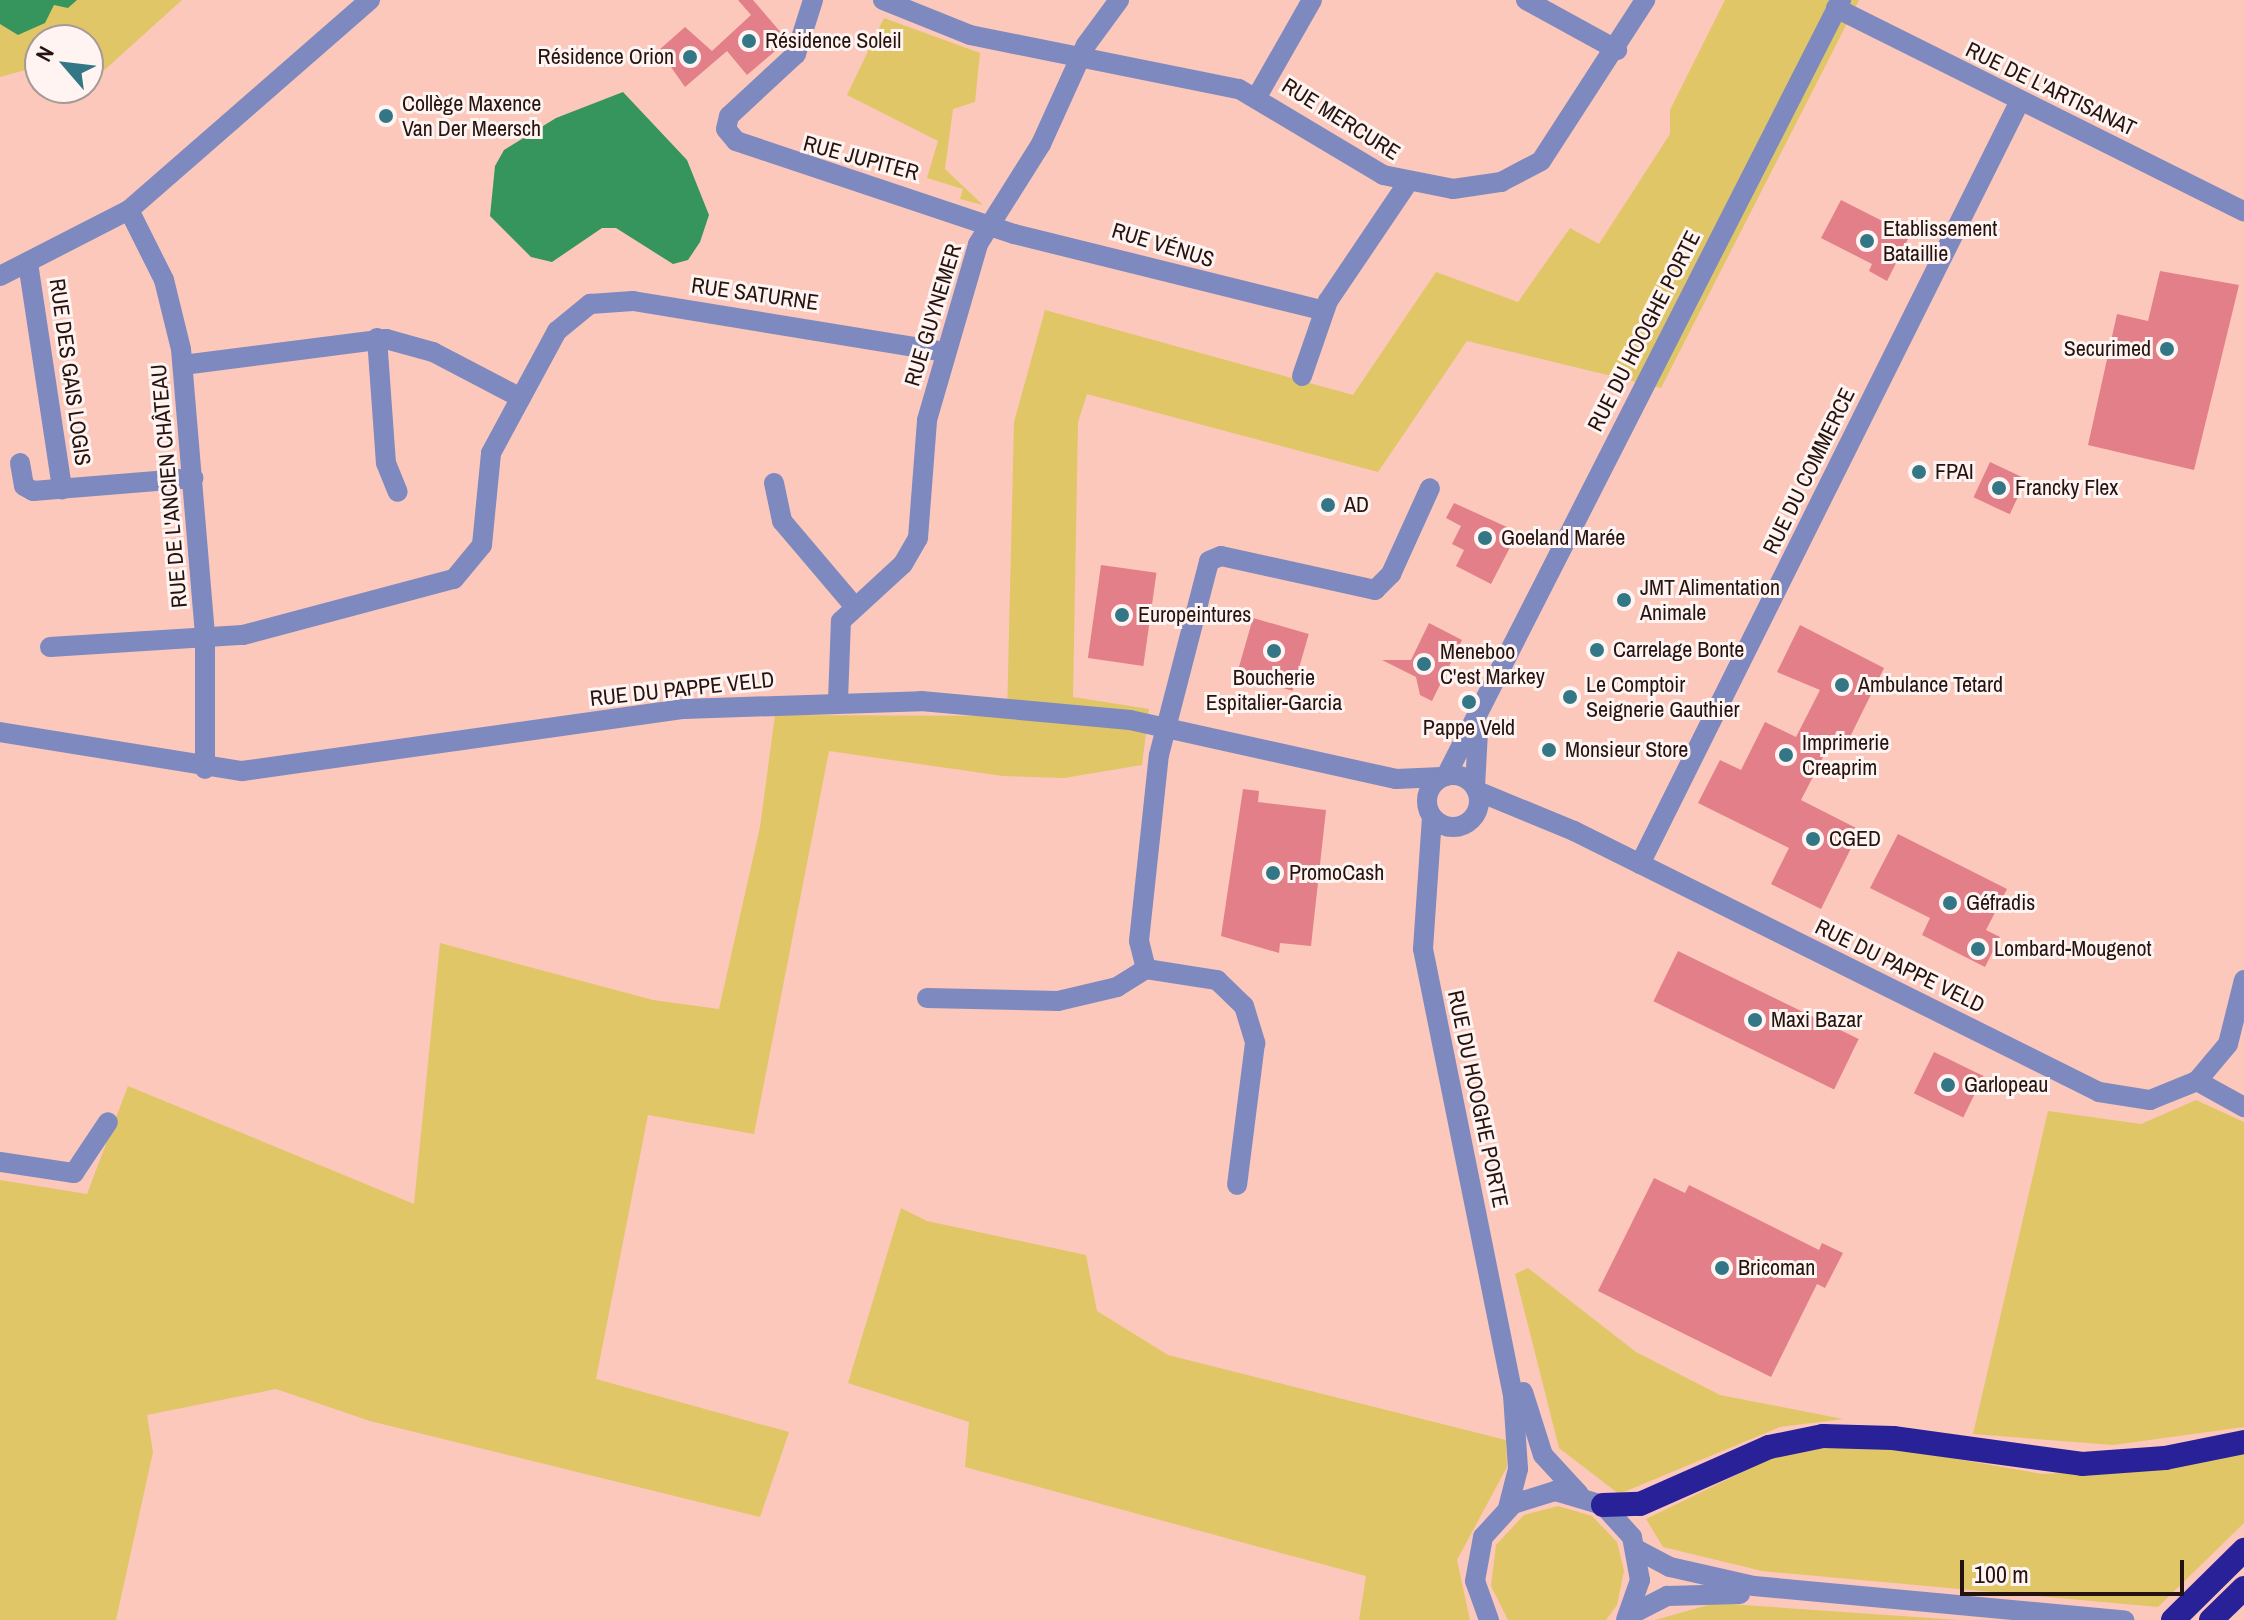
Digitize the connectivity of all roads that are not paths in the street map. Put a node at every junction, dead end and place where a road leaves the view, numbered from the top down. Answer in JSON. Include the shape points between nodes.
{"nodes":[{"id":1,"x":370,"y":0,"type":"edge"},
{"id":2,"x":813,"y":0,"type":"edge"},
{"id":3,"x":883,"y":0,"type":"edge"},
{"id":4,"x":1119,"y":0,"type":"edge"},
{"id":5,"x":1312,"y":0,"type":"edge"},
{"id":6,"x":1526,"y":0,"type":"edge"},
{"id":7,"x":1645,"y":0,"type":"edge"},
{"id":8,"x":1838,"y":4,"type":"edge"},
{"id":9,"x":1617,"y":50,"type":"junction"},
{"id":10,"x":1081,"y":53,"type":"junction"},
{"id":11,"x":1258,"y":95,"type":"junction"},
{"id":12,"x":2020,"y":101,"type":"junction"},
{"id":13,"x":1407,"y":184,"type":"junction"},
{"id":14,"x":129,"y":210,"type":"junction"},
{"id":15,"x":2244,"y":211,"type":"edge"},
{"id":16,"x":990,"y":224,"type":"junction"},
{"id":17,"x":28,"y":263,"type":"junction"},
{"id":18,"x":0,"y":276,"type":"edge"},
{"id":19,"x":1324,"y":311,"type":"junction"},
{"id":20,"x":377,"y":338,"type":"junction"},
{"id":21,"x":946,"y":352,"type":"junction"},
{"id":22,"x":183,"y":365,"type":"junction"},
{"id":23,"x":1302,"y":376,"type":"dead end"},
{"id":24,"x":521,"y":398,"type":"junction"},
{"id":25,"x":20,"y":463,"type":"dead end"},
{"id":26,"x":193,"y":478,"type":"junction"},
{"id":27,"x":774,"y":483,"type":"dead end"},
{"id":28,"x":1430,"y":488,"type":"dead end"},
{"id":29,"x":62,"y":489,"type":"junction"},
{"id":30,"x":398,"y":492,"type":"dead end"},
{"id":31,"x":854,"y":606,"type":"junction"},
{"id":32,"x":205,"y":637,"type":"junction"},
{"id":33,"x":50,"y":647,"type":"dead end"},
{"id":34,"x":1492,"y":685,"type":"junction"},
{"id":35,"x":838,"y":701,"type":"junction"},
{"id":36,"x":1166,"y":726,"type":"junction"},
{"id":37,"x":0,"y":732,"type":"edge"},
{"id":38,"x":205,"y":769,"type":"junction"},
{"id":39,"x":1368,"y":773,"type":"junction"},
{"id":40,"x":1444,"y":776,"type":"junction"},
{"id":41,"x":1476,"y":789,"type":"junction"},
{"id":42,"x":1429,"y":811,"type":"junction"},
{"id":43,"x":1538,"y":816,"type":"junction"},
{"id":44,"x":1465,"y":824,"type":"junction"},
{"id":45,"x":1640,"y":864,"type":"junction"},
{"id":46,"x":1424,"y":900,"type":"junction"},
{"id":47,"x":1146,"y":969,"type":"junction"},
{"id":48,"x":2244,"y":980,"type":"edge"},
{"id":49,"x":927,"y":998,"type":"dead end"},
{"id":50,"x":2197,"y":1081,"type":"junction"},
{"id":51,"x":2244,"y":1107,"type":"edge"},
{"id":52,"x":108,"y":1122,"type":"dead end"},
{"id":53,"x":0,"y":1162,"type":"edge"},
{"id":54,"x":1237,"y":1185,"type":"dead end"},
{"id":55,"x":1499,"y":1307,"type":"junction"},
{"id":56,"x":2244,"y":1442,"type":"edge"},
{"id":57,"x":1580,"y":1495,"type":"junction"},
{"id":58,"x":1603,"y":1505,"type":"junction"},
{"id":59,"x":1508,"y":1508,"type":"junction"},
{"id":60,"x":1636,"y":1549,"type":"junction"},
{"id":61,"x":2244,"y":1550,"type":"edge"},
{"id":62,"x":2244,"y":1588,"type":"edge"},
{"id":63,"x":1816,"y":1595,"type":"junction"},
{"id":64,"x":1628,"y":1618,"type":"edge"},
{"id":65,"x":2100,"y":1618,"type":"edge"},
{"id":66,"x":1489,"y":1620,"type":"edge"},
{"id":67,"x":2124,"y":1620,"type":"edge"},
{"id":68,"x":2173,"y":1620,"type":"edge"},
{"id":69,"x":2211,"y":1620,"type":"edge"}],
"edges":[{"from":1,"to":14,"type":"street"},
{"from":2,"to":16,"type":"street","name":"RUE JUPITER","via":[[796,54],[735,108],[726,129],[772,158]]},
{"from":3,"to":10,"type":"street","name":"RUE MERCURE","via":[[970,35]]},
{"from":4,"to":10,"type":"street","name":"RUE GUYNEMER"},
{"from":5,"to":11,"type":"street"},
{"from":6,"to":9,"type":"street"},
{"from":7,"to":9,"type":"street","name":"RUE MERCURE"},
{"from":8,"to":12,"type":"street","name":"RUE DE L'ARTISANAT"},
{"from":8,"to":34,"type":"street","name":"RUE DU HOOGHE PORTE"},
{"from":9,"to":13,"type":"street","name":"RUE MERCURE","via":[[1533,167],[1480,187]]},
{"from":10,"to":11,"type":"street","name":"RUE MERCURE"},
{"from":10,"to":16,"type":"street","name":"RUE GUYNEMER","via":[[1041,144]]},
{"from":11,"to":13,"type":"street","name":"RUE MERCURE"},
{"from":12,"to":15,"type":"street","name":"RUE DE L'ARTISANAT"},
{"from":12,"to":45,"type":"street","name":"RUE DU COMMERCE"},
{"from":13,"to":19,"type":"street"},
{"from":14,"to":17,"type":"street"},
{"from":14,"to":22,"type":"street","name":"RUE DE L'ANCIEN CHÂTEAU","via":[[169,292]]},
{"from":16,"to":19,"type":"street","name":"RUE VÉNUS"},
{"from":16,"to":21,"type":"street","name":"RUE GUYNEMER"},
{"from":17,"to":18,"type":"street"},
{"from":17,"to":29,"type":"street","name":"RUE DES GAIS LOGIS"},
{"from":19,"to":23,"type":"street"},
{"from":20,"to":22,"type":"street"},
{"from":20,"to":24,"type":"street","via":[[433,352]]},
{"from":20,"to":30,"type":"street","via":[[386,463]]},
{"from":21,"to":24,"type":"street","name":"RUE SATURNE","via":[[623,300],[590,304],[562,325]]},
{"from":21,"to":31,"type":"street","name":"RUE GUYNEMER","via":[[927,420],[916,543],[899,568]]},
{"from":22,"to":26,"type":"street","name":"RUE DE L'ANCIEN CHÂTEAU"},
{"from":24,"to":32,"type":"street","via":[[488,460],[485,536],[461,575],[251,633]]},
{"from":25,"to":29,"type":"street","via":[[26,489]]},
{"from":26,"to":29,"type":"street"},
{"from":26,"to":32,"type":"street","name":"RUE DE L'ANCIEN CHÂTEAU"},
{"from":27,"to":31,"type":"street","via":[[782,521]]},
{"from":28,"to":36,"type":"street","via":[[1391,574],[1375,590],[1213,558]]},
{"from":31,"to":35,"type":"street","name":"RUE GUYNEMER","via":[[838,629]]},
{"from":32,"to":33,"type":"street"},
{"from":32,"to":38,"type":"street","name":"RUE DE L'ANCIEN CHÂTEAU"},
{"from":34,"to":40,"type":"street","name":"RUE DU HOOGHE PORTE"},
{"from":34,"to":41,"type":"street","name":"RUE DU HOOGHE PORTE","via":[[1474,749]]},
{"from":35,"to":36,"type":"street","name":"RUE DU PAPPE VELD","via":[[1013,706]]},
{"from":35,"to":38,"type":"street","name":"RUE DU PAPPE VELD","via":[[684,709],[264,770]]},
{"from":36,"to":39,"type":"street","name":"RUE DU PAPPE VELD"},
{"from":36,"to":47,"type":"street","via":[[1139,941]]},
{"from":37,"to":38,"type":"street","name":"RUE DU PAPPE VELD"},
{"from":39,"to":40,"type":"street","name":"RUE DU PAPPE VELD"},
{"from":39,"to":42,"type":"street","name":"RUE DU PAPPE VELD"},
{"from":40,"to":41,"type":"street","name":"RUE DU PAPPE VELD"},
{"from":40,"to":42,"type":"street","name":"RUE DU HOOGHE PORTE"},
{"from":41,"to":43,"type":"street","name":"RUE DU PAPPE VELD"},
{"from":41,"to":44,"type":"street","name":"RUE DU HOOGHE PORTE"},
{"from":42,"to":44,"type":"street","name":"RUE DU PAPPE VELD"},
{"from":42,"to":46,"type":"street","name":"RUE DU HOOGHE PORTE"},
{"from":43,"to":44,"type":"street","name":"RUE DU PAPPE VELD"},
{"from":43,"to":45,"type":"street","name":"RUE DU PAPPE VELD"},
{"from":44,"to":46,"type":"street","name":"RUE DU HOOGHE PORTE"},
{"from":45,"to":50,"type":"street","name":"RUE DU PAPPE VELD","via":[[2099,1092],[2150,1100]]},
{"from":46,"to":55,"type":"street","name":"RUE DU HOOGHE PORTE","via":[[1424,961]]},
{"from":47,"to":49,"type":"street","via":[[1117,987],[1058,1001]]},
{"from":47,"to":54,"type":"street","via":[[1209,976],[1249,1015],[1256,1055]]},
{"from":48,"to":50,"type":"street","via":[[2228,1044]]},
{"from":50,"to":51,"type":"street"},
{"from":52,"to":53,"type":"street","via":[[74,1173]]},
{"from":55,"to":57,"type":"street","name":"RUE DU HOOGHE PORTE","via":[[1543,1455]]},
{"from":55,"to":59,"type":"street","name":"RUE DU HOOGHE PORTE","via":[[1517,1435],[1517,1487]]},
{"from":56,"to":58,"type":"highway","via":[[2165,1458],[2068,1464],[1893,1438],[1823,1436],[1769,1447],[1640,1504]]},
{"from":57,"to":58,"type":"street"},
{"from":57,"to":59,"type":"street","via":[[1542,1493]]},
{"from":58,"to":60,"type":"street"},
{"from":59,"to":66,"type":"street","via":[[1477,1555],[1476,1587]]},
{"from":60,"to":63,"type":"street","via":[[1707,1577]]},
{"from":60,"to":64,"type":"street","via":[[1639,1586]]},
{"from":61,"to":68,"type":"highway"},
{"from":62,"to":69,"type":"highway"},
{"from":63,"to":64,"type":"street","via":[[1677,1594]]},
{"from":63,"to":65,"type":"street"},
{"from":65,"to":67,"type":"street"}]}
